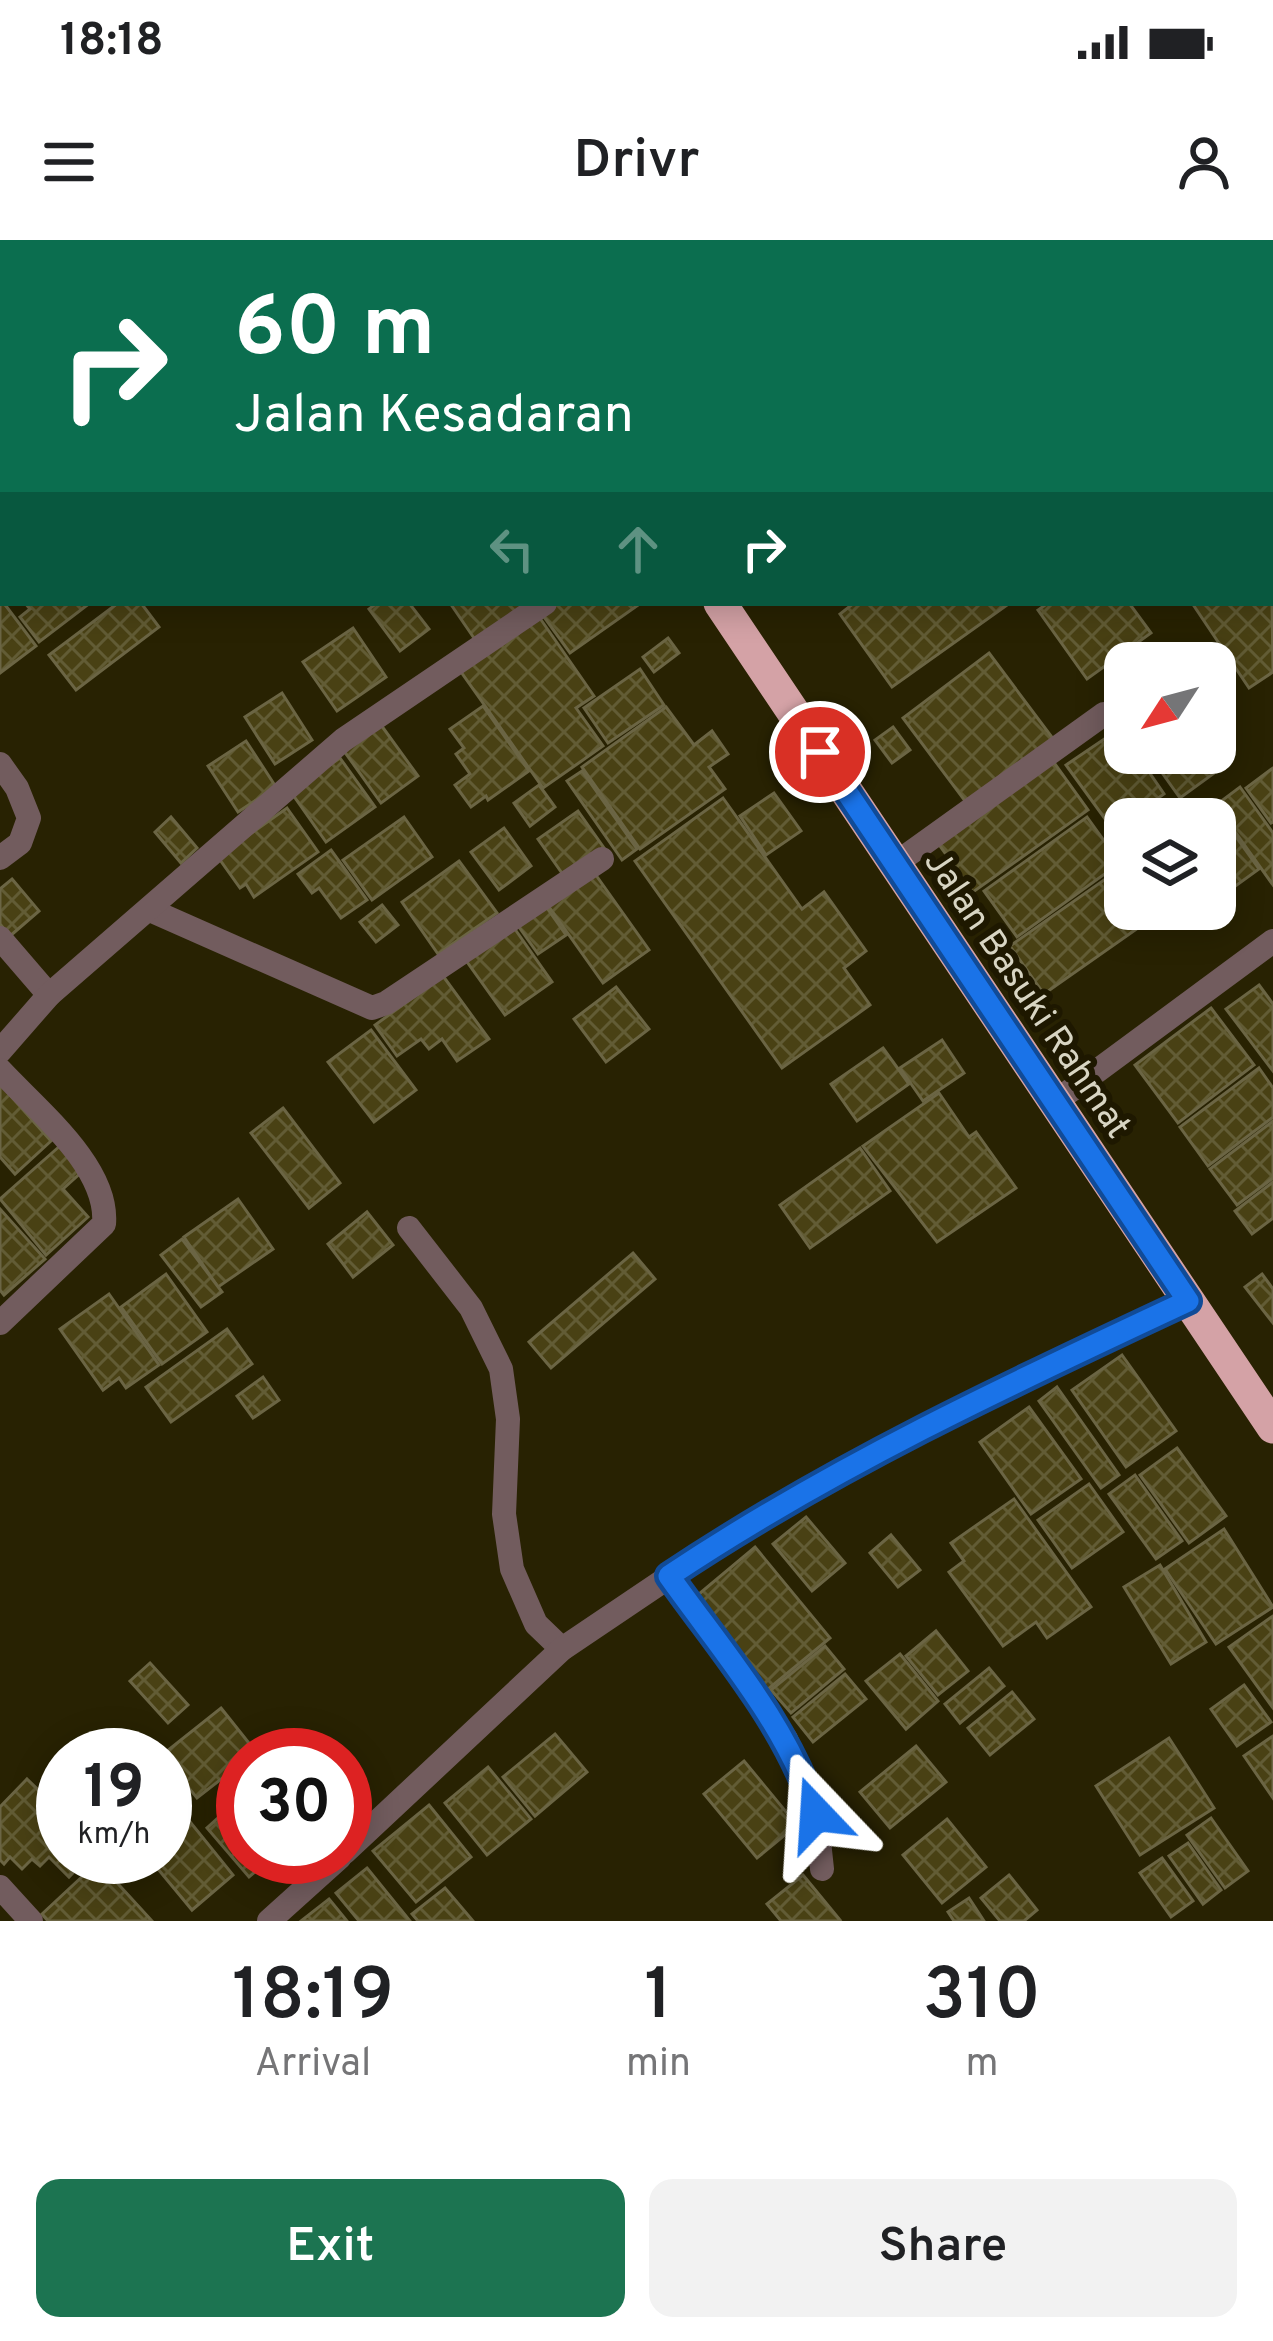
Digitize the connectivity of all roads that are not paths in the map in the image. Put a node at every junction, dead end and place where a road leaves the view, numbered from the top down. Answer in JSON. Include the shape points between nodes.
{"nodes":[{"id":1,"x":541,"y":606,"type":"edge"},
{"id":2,"x":722,"y":606,"type":"edge"},
{"id":3,"x":1104,"y":714,"type":"dead end"},
{"id":4,"x":0,"y":764,"type":"edge"},
{"id":5,"x":0,"y":858,"type":"edge"},
{"id":6,"x":602,"y":859,"type":"dead end"},
{"id":7,"x":895,"y":864,"type":"junction"},
{"id":8,"x":150,"y":910,"type":"junction"},
{"id":9,"x":0,"y":938,"type":"edge"},
{"id":10,"x":1273,"y":941,"type":"edge"},
{"id":11,"x":49,"y":994,"type":"junction"},
{"id":12,"x":0,"y":1051,"type":"edge"},
{"id":13,"x":0,"y":1070,"type":"edge"},
{"id":14,"x":1054,"y":1102,"type":"junction"},
{"id":15,"x":410,"y":1228,"type":"dead end"},
{"id":16,"x":1188,"y":1301,"type":"junction"},
{"id":17,"x":0,"y":1323,"type":"edge"},
{"id":18,"x":1273,"y":1427,"type":"edge"},
{"id":19,"x":669,"y":1576,"type":"junction"},
{"id":20,"x":562,"y":1649,"type":"junction"},
{"id":21,"x":372,"y":1828,"type":"edge"},
{"id":22,"x":822,"y":1869,"type":"dead end"},
{"id":23,"x":310,"y":1884,"type":"edge"},
{"id":24,"x":0,"y":1887,"type":"edge"},
{"id":25,"x":31,"y":1921,"type":"edge"},
{"id":26,"x":269,"y":1921,"type":"edge"}],
"edges":[{"from":1,"to":8,"type":"street","via":[[343,740]]},
{"from":2,"to":7,"type":"highway","name":"Jalan Basuki Rahmat"},
{"from":3,"to":7,"type":"street"},
{"from":4,"to":5,"type":"street","via":[[29,818],[20,843]]},
{"from":6,"to":8,"type":"street","via":[[371,1008]]},
{"from":7,"to":14,"type":"highway","name":"Jalan Basuki Rahmat"},
{"from":8,"to":11,"type":"street"},
{"from":9,"to":11,"type":"street"},
{"from":10,"to":14,"type":"street"},
{"from":11,"to":12,"type":"street"},
{"from":13,"to":17,"type":"street","via":[[83,1160],[106,1203],[104,1224]]},
{"from":14,"to":16,"type":"highway","name":"Jalan Basuki Rahmat"},
{"from":15,"to":20,"type":"street","via":[[471,1308],[501,1370],[512,1569],[536,1624]]},
{"from":16,"to":18,"type":"highway","name":"Jalan Basuki Rahmat"},
{"from":16,"to":19,"type":"street","via":[[963,1407]]},
{"from":19,"to":20,"type":"street"},
{"from":19,"to":22,"type":"street","via":[[786,1739],[816,1814]]},
{"from":20,"to":21,"type":"street"},
{"from":23,"to":26,"type":"street"},
{"from":24,"to":25,"type":"street"}]}
